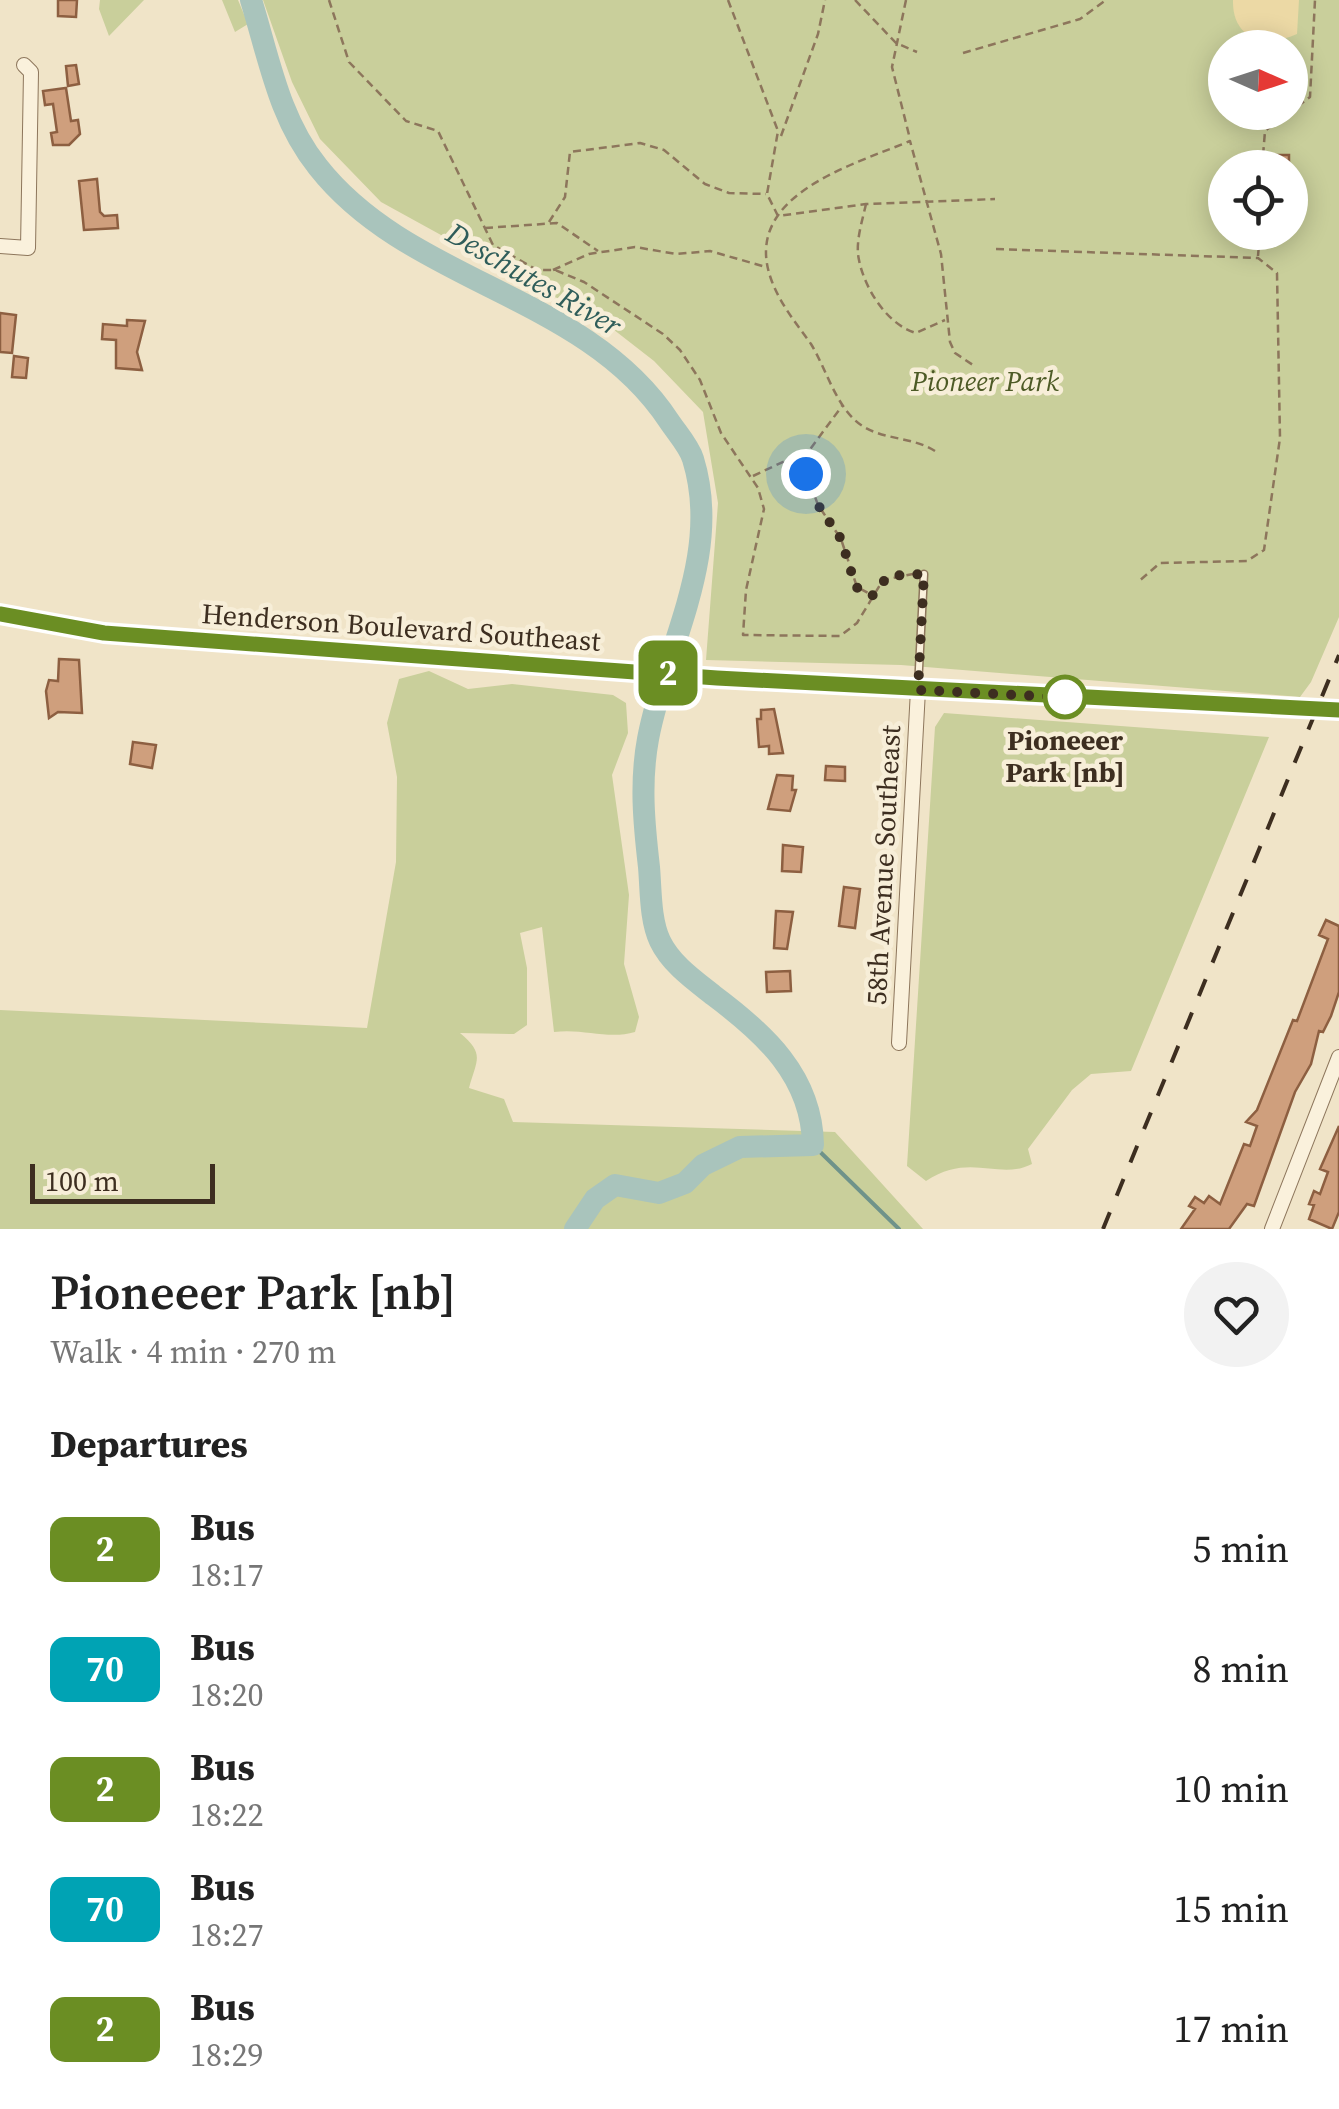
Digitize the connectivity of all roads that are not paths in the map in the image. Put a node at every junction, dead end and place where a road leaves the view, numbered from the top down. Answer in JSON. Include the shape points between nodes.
{"nodes":[{"id":1,"x":24,"y":65,"type":"dead end"},
{"id":2,"x":0,"y":246,"type":"edge"},
{"id":3,"x":924,"y":574,"type":"road end"},
{"id":4,"x":0,"y":614,"type":"edge"},
{"id":5,"x":918,"y":690,"type":"junction"},
{"id":6,"x":1339,"y":710,"type":"edge"},
{"id":7,"x":899,"y":1043,"type":"dead end"},
{"id":8,"x":1339,"y":1057,"type":"edge"},
{"id":9,"x":1272,"y":1229,"type":"edge"}],
"edges":[{"from":1,"to":2,"type":"street","via":[[31,72],[28,248]]},
{"from":3,"to":5,"type":"lane"},
{"from":4,"to":5,"type":"street","name":"Henderson Boulevard Southeast","via":[[104,633]]},
{"from":5,"to":6,"type":"street","name":"Henderson Boulevard Southeast"},
{"from":5,"to":7,"type":"street","name":"58th Avenue Southeast"},
{"from":8,"to":9,"type":"street"}]}
